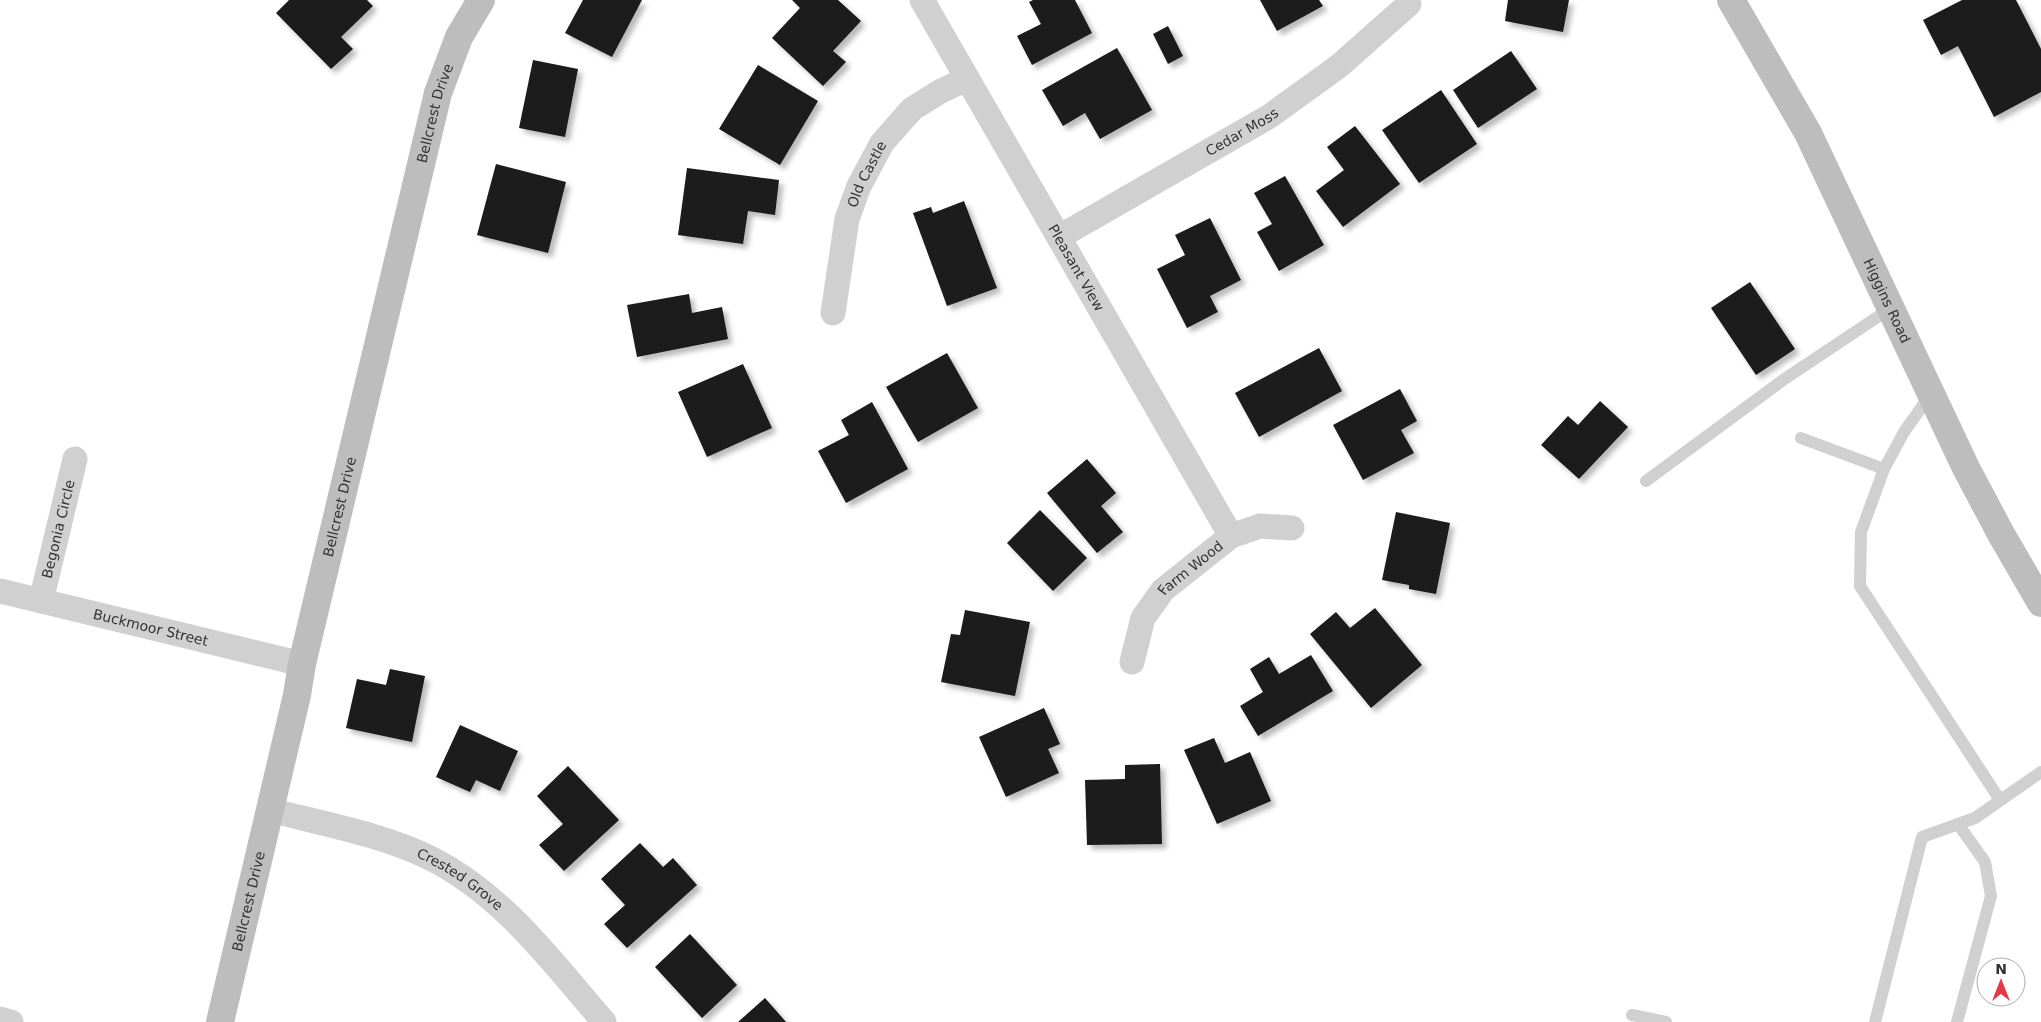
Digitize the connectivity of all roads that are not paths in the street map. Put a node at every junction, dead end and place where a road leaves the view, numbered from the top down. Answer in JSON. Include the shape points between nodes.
{"nodes":[{"id":1,"x":481,"y":0,"type":"edge"},
{"id":2,"x":922,"y":0,"type":"edge"},
{"id":3,"x":1731,"y":0,"type":"edge"},
{"id":4,"x":1408,"y":2,"type":"edge"},
{"id":5,"x":967,"y":79,"type":"junction"},
{"id":6,"x":1059,"y":238,"type":"junction"},
{"id":7,"x":1891,"y":308,"type":"junction"},
{"id":8,"x":832,"y":313,"type":"dead end"},
{"id":9,"x":1931,"y":394,"type":"junction"},
{"id":10,"x":1801,"y":438,"type":"dead end"},
{"id":11,"x":75,"y":459,"type":"dead end"},
{"id":12,"x":1884,"y":469,"type":"junction"},
{"id":13,"x":1646,"y":481,"type":"dead end"},
{"id":14,"x":1292,"y":528,"type":"dead end"},
{"id":15,"x":1231,"y":536,"type":"junction"},
{"id":16,"x":0,"y":591,"type":"edge"},
{"id":17,"x":2039,"y":596,"type":"edge"},
{"id":18,"x":42,"y":601,"type":"junction"},
{"id":19,"x":1132,"y":662,"type":"dead end"},
{"id":20,"x":302,"y":664,"type":"junction"},
{"id":21,"x":2041,"y":772,"type":"edge"},
{"id":22,"x":2000,"y":800,"type":"junction"},
{"id":23,"x":270,"y":810,"type":"junction"},
{"id":24,"x":1958,"y":824,"type":"junction"},
{"id":25,"x":1632,"y":1015,"type":"dead end"},
{"id":26,"x":0,"y":1019,"type":"edge"},
{"id":27,"x":11,"y":1022,"type":"edge"},
{"id":28,"x":220,"y":1022,"type":"edge"},
{"id":29,"x":604,"y":1022,"type":"edge"},
{"id":30,"x":1666,"y":1022,"type":"edge"},
{"id":31,"x":1875,"y":1022,"type":"edge"},
{"id":32,"x":1957,"y":1022,"type":"edge"}],
"edges":[{"from":1,"to":20,"type":"street","name":"Bellcrest Drive","via":[[460,37],[438,94]]},
{"from":2,"to":5,"type":"street","name":"Pleasant View"},
{"from":3,"to":7,"type":"street","name":"Higgins Road","via":[[1808,133]]},
{"from":4,"to":6,"type":"street","name":"Cedar Moss","via":[[1339,66],[1270,116]]},
{"from":5,"to":6,"type":"street","name":"Pleasant View"},
{"from":5,"to":8,"type":"street","name":"Old Castle","via":[[912,109],[882,143],[859,186],[847,219]]},
{"from":6,"to":15,"type":"street","name":"Pleasant View"},
{"from":7,"to":9,"type":"street","name":"Higgins Road"},
{"from":7,"to":13,"type":"lane","via":[[1783,380]]},
{"from":9,"to":12,"type":"lane","via":[[1904,432]]},
{"from":9,"to":17,"type":"street","name":"Higgins Road","via":[[2001,534]]},
{"from":10,"to":12,"type":"lane"},
{"from":11,"to":18,"type":"street","name":"Begonia Circle"},
{"from":12,"to":22,"type":"lane","via":[[1861,532],[1860,586]]},
{"from":14,"to":15,"type":"street","name":"Farm Wood","via":[[1260,526]]},
{"from":15,"to":19,"type":"street","name":"Farm Wood","via":[[1163,590],[1143,618]]},
{"from":16,"to":18,"type":"street","name":"Buckmoor Street"},
{"from":18,"to":20,"type":"street","name":"Buckmoor Street"},
{"from":20,"to":23,"type":"street","name":"Bellcrest Drive"},
{"from":21,"to":22,"type":"lane"},
{"from":22,"to":24,"type":"lane","via":[[1976,818]]},
{"from":23,"to":28,"type":"street","name":"Bellcrest Drive"},
{"from":23,"to":29,"type":"street","name":"Crested Grove","via":[[403,846],[462,878],[484,892],[529,936]]},
{"from":24,"to":31,"type":"lane","via":[[1922,836]]},
{"from":24,"to":32,"type":"lane","via":[[1985,862],[1991,896]]},
{"from":25,"to":30,"type":"lane"},
{"from":26,"to":27,"type":"street"}]}
